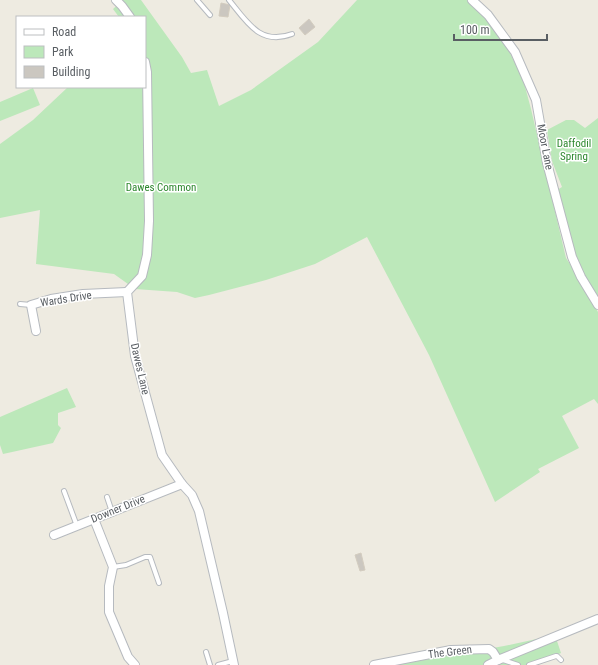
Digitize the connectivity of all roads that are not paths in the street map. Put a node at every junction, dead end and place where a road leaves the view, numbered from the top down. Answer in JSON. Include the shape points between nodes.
{"nodes":[{"id":1,"x":116,"y":0,"type":"edge"},
{"id":2,"x":197,"y":0,"type":"edge"},
{"id":3,"x":229,"y":0,"type":"edge"},
{"id":4,"x":472,"y":0,"type":"edge"},
{"id":5,"x":210,"y":15,"type":"dead end"},
{"id":6,"x":129,"y":16,"type":"edge"},
{"id":7,"x":292,"y":34,"type":"dead end"},
{"id":8,"x":146,"y":67,"type":"edge"},
{"id":9,"x":127,"y":292,"type":"junction"},
{"id":10,"x":20,"y":304,"type":"dead end"},
{"id":11,"x":31,"y":305,"type":"junction"},
{"id":12,"x":598,"y":305,"type":"edge"},
{"id":13,"x":36,"y":331,"type":"dead end"},
{"id":14,"x":182,"y":484,"type":"junction"},
{"id":15,"x":64,"y":491,"type":"dead end"},
{"id":16,"x":107,"y":497,"type":"dead end"},
{"id":17,"x":112,"y":512,"type":"junction"},
{"id":18,"x":94,"y":519,"type":"junction"},
{"id":19,"x":77,"y":526,"type":"junction"},
{"id":20,"x":54,"y":536,"type":"dead end"},
{"id":21,"x":113,"y":567,"type":"junction"},
{"id":22,"x":159,"y":583,"type":"dead end"},
{"id":23,"x":598,"y":619,"type":"edge"},
{"id":24,"x":206,"y":652,"type":"dead end"},
{"id":25,"x":499,"y":659,"type":"junction"},
{"id":26,"x":561,"y":660,"type":"dead end"},
{"id":27,"x":233,"y":663,"type":"edge"},
{"id":28,"x":134,"y":665,"type":"edge"},
{"id":29,"x":210,"y":665,"type":"edge"},
{"id":30,"x":218,"y":665,"type":"edge"},
{"id":31,"x":374,"y":665,"type":"edge"},
{"id":32,"x":488,"y":665,"type":"edge"},
{"id":33,"x":518,"y":665,"type":"edge"},
{"id":34,"x":529,"y":665,"type":"edge"}],
"edges":[{"from":1,"to":6,"type":"street"},
{"from":2,"to":5,"type":"lane"},
{"from":3,"to":7,"type":"lane","via":[[254,29],[264,35],[284,37]]},
{"from":4,"to":12,"type":"street","name":"Moor Lane","via":[[488,15],[515,52],[536,100],[547,164],[572,257],[581,278]]},
{"from":8,"to":9,"type":"street","via":[[149,221],[147,255],[142,276]]},
{"from":9,"to":11,"type":"street","name":"Wards Drive","via":[[83,294]]},
{"from":9,"to":14,"type":"street","name":"Dawes Lane","via":[[135,356],[162,455]]},
{"from":10,"to":11,"type":"lane"},
{"from":11,"to":13,"type":"street","name":"Wards Drive"},
{"from":14,"to":17,"type":"street","name":"Downer Drive"},
{"from":14,"to":27,"type":"street","name":"Dawes Lane","via":[[192,495],[199,511]]},
{"from":15,"to":19,"type":"lane"},
{"from":16,"to":17,"type":"lane"},
{"from":17,"to":18,"type":"street","name":"Downer Drive"},
{"from":18,"to":19,"type":"street","name":"Downer Drive"},
{"from":18,"to":21,"type":"street"},
{"from":19,"to":20,"type":"street","name":"Downer Drive"},
{"from":21,"to":22,"type":"lane","via":[[126,566],[150,557]]},
{"from":21,"to":28,"type":"street","via":[[109,586],[110,612],[128,657]]},
{"from":23,"to":25,"type":"street"},
{"from":24,"to":29,"type":"lane"},
{"from":25,"to":31,"type":"street","name":"The Green","via":[[489,648],[451,650]]},
{"from":25,"to":32,"type":"street"},
{"from":25,"to":33,"type":"lane"},
{"from":26,"to":34,"type":"lane","via":[[556,656]]},
{"from":27,"to":30,"type":"lane"}]}
